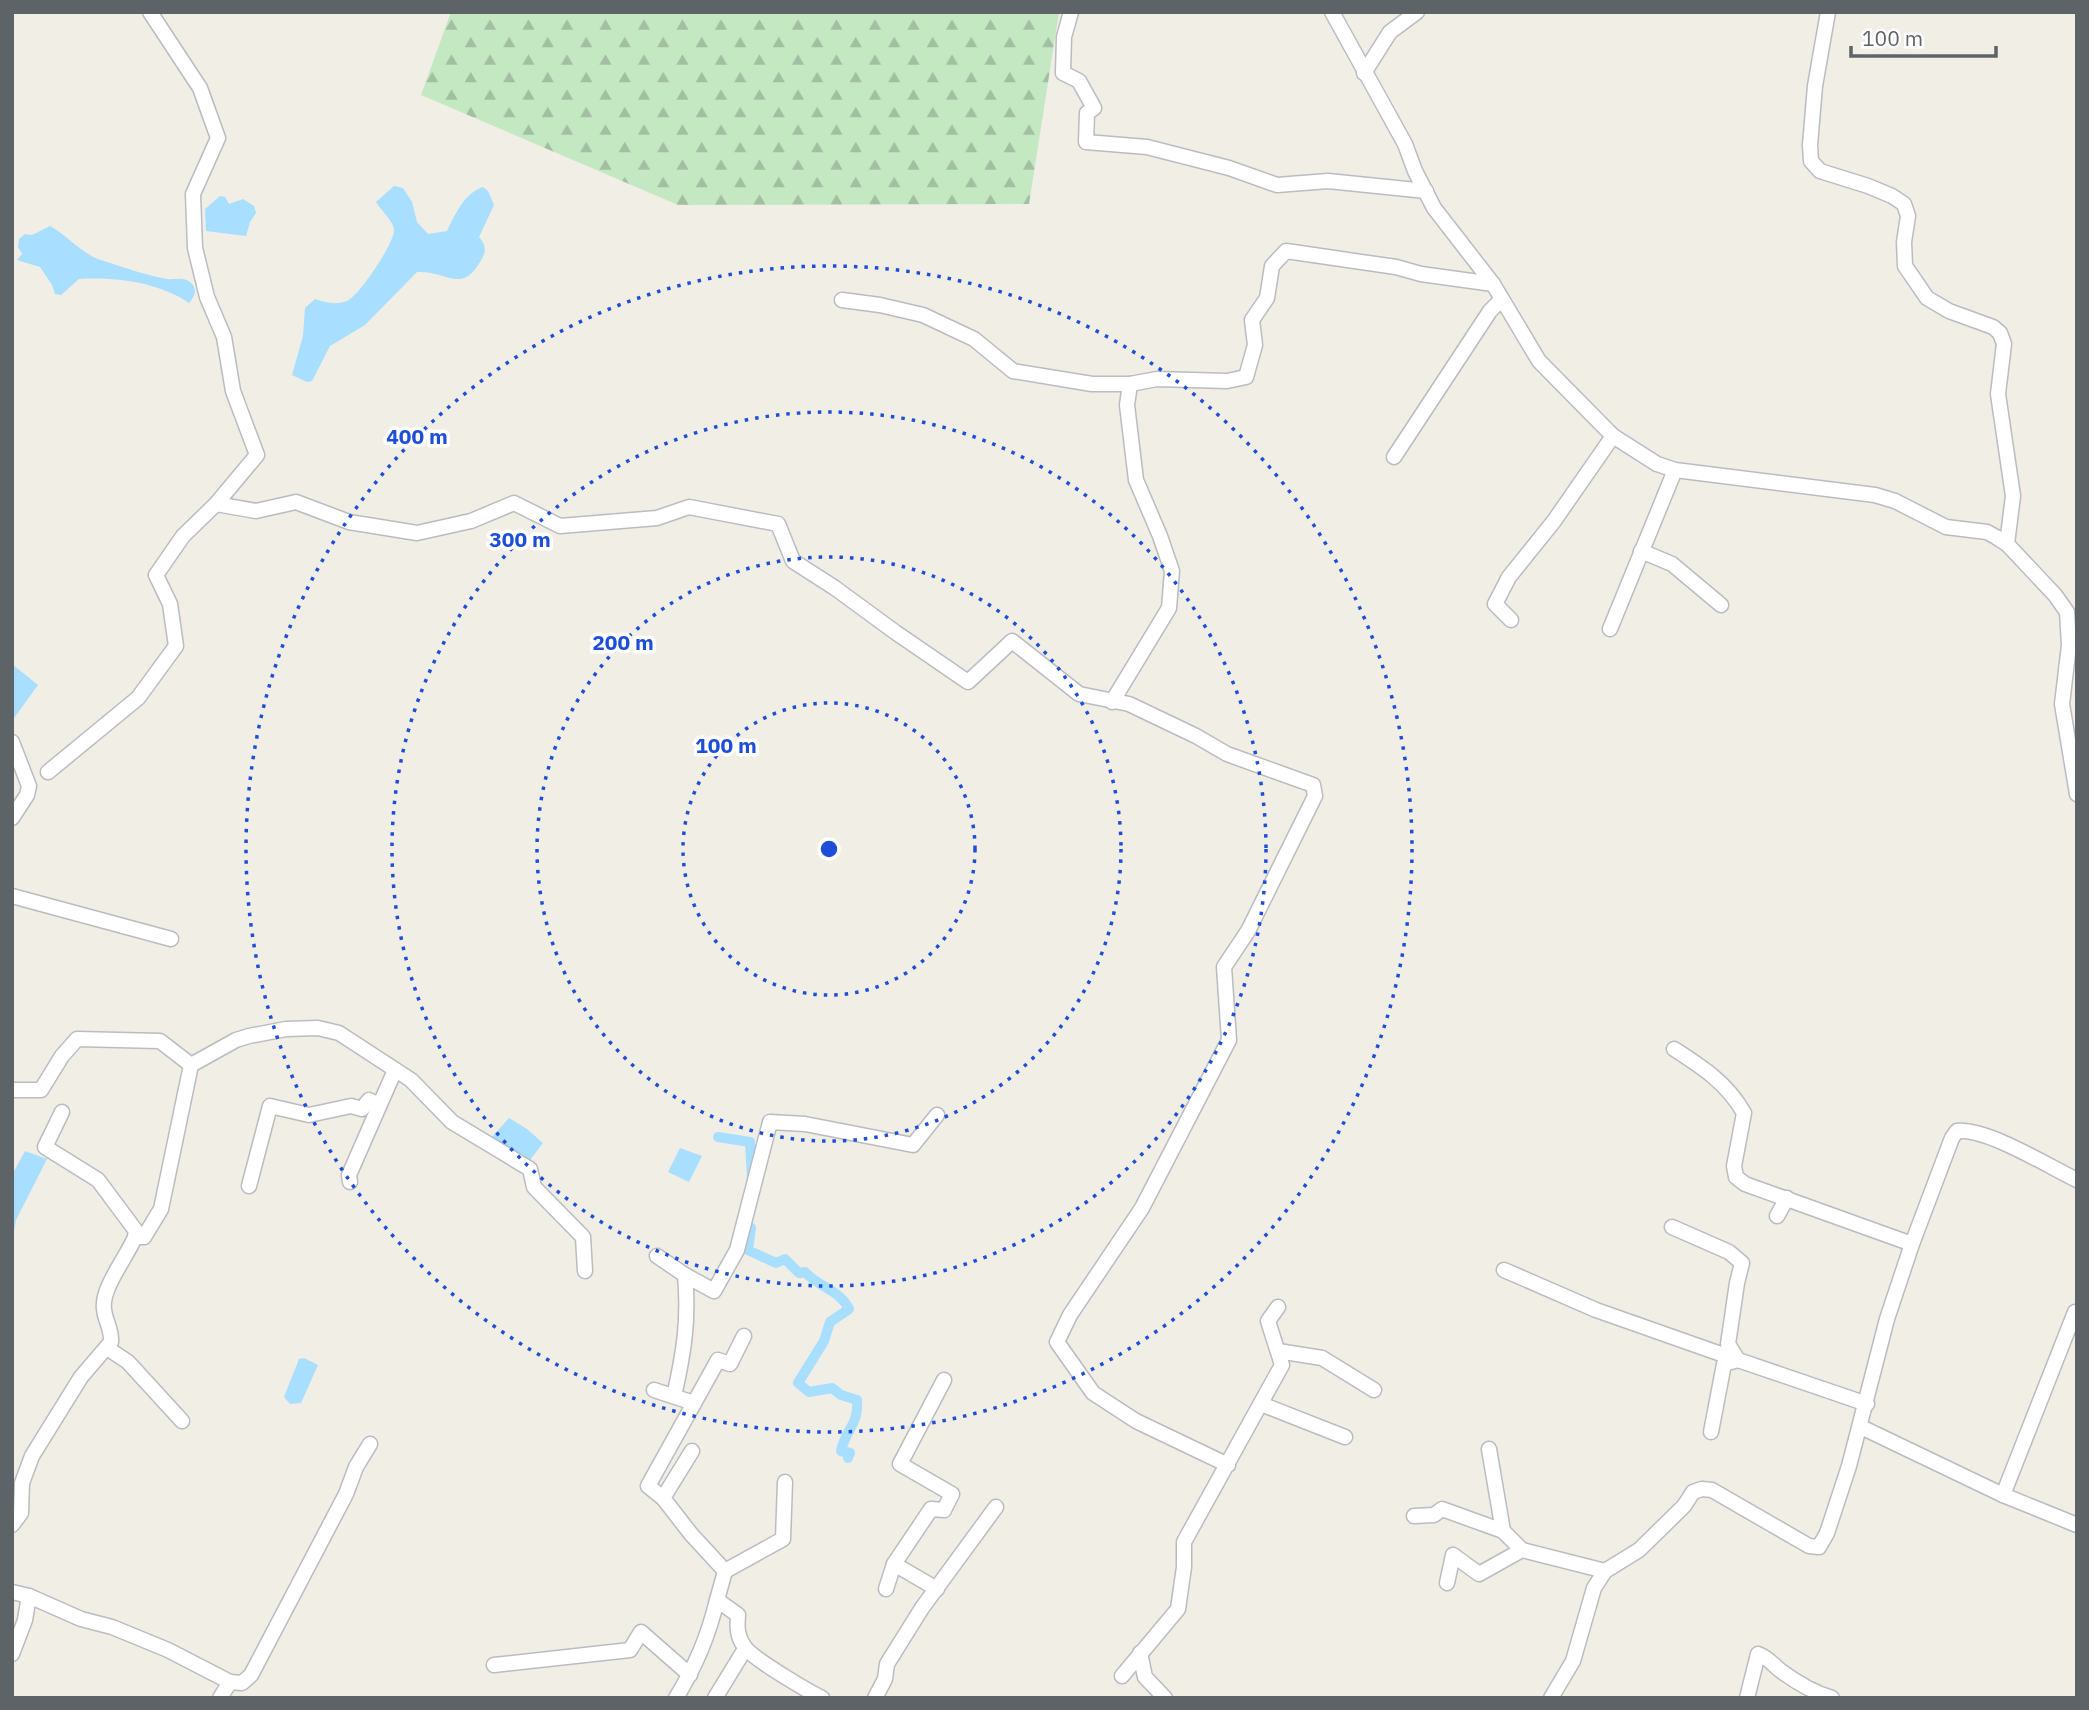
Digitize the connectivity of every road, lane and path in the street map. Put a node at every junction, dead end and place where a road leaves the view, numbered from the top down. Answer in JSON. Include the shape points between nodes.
{"nodes":[{"id":1,"x":150,"y":12,"type":"edge"},
{"id":2,"x":1071,"y":12,"type":"edge"},
{"id":3,"x":1332,"y":12,"type":"edge"},
{"id":4,"x":1417,"y":12,"type":"edge"},
{"id":5,"x":1828,"y":12,"type":"edge"},
{"id":6,"x":1364,"y":74,"type":"junction"},
{"id":7,"x":1426,"y":191,"type":"junction"},
{"id":8,"x":1493,"y":284,"type":"junction"},
{"id":9,"x":842,"y":300,"type":"dead end"},
{"id":10,"x":1501,"y":300,"type":"junction"},
{"id":11,"x":1130,"y":384,"type":"junction"},
{"id":12,"x":1613,"y":436,"type":"junction"},
{"id":13,"x":1394,"y":457,"type":"dead end"},
{"id":14,"x":1675,"y":470,"type":"junction"},
{"id":15,"x":216,"y":505,"type":"junction"},
{"id":16,"x":2007,"y":544,"type":"junction"},
{"id":17,"x":1641,"y":551,"type":"junction"},
{"id":18,"x":1721,"y":605,"type":"dead end"},
{"id":19,"x":1511,"y":620,"type":"dead end"},
{"id":20,"x":1610,"y":628,"type":"dead end"},
{"id":21,"x":2073,"y":645,"type":"edge"},
{"id":22,"x":1112,"y":702,"type":"junction"},
{"id":23,"x":12,"y":742,"type":"edge"},
{"id":24,"x":2073,"y":752,"type":"edge"},
{"id":25,"x":48,"y":772,"type":"dead end"},
{"id":26,"x":2077,"y":794,"type":"edge"},
{"id":27,"x":12,"y":818,"type":"edge"},
{"id":28,"x":12,"y":896,"type":"edge"},
{"id":29,"x":171,"y":939,"type":"dead end"},
{"id":30,"x":1674,"y":1049,"type":"dead end"},
{"id":31,"x":191,"y":1065,"type":"junction"},
{"id":32,"x":396,"y":1070,"type":"junction"},
{"id":33,"x":12,"y":1090,"type":"edge"},
{"id":34,"x":379,"y":1105,"type":"junction"},
{"id":35,"x":62,"y":1112,"type":"dead end"},
{"id":36,"x":936,"y":1115,"type":"dead end"},
{"id":37,"x":2077,"y":1180,"type":"edge"},
{"id":38,"x":350,"y":1182,"type":"dead end"},
{"id":39,"x":248,"y":1186,"type":"dead end"},
{"id":40,"x":1787,"y":1198,"type":"junction"},
{"id":41,"x":1777,"y":1216,"type":"dead end"},
{"id":42,"x":1672,"y":1227,"type":"dead end"},
{"id":43,"x":135,"y":1237,"type":"junction"},
{"id":44,"x":1912,"y":1244,"type":"junction"},
{"id":45,"x":657,"y":1256,"type":"dead end"},
{"id":46,"x":1504,"y":1270,"type":"dead end"},
{"id":47,"x":585,"y":1271,"type":"dead end"},
{"id":48,"x":685,"y":1275,"type":"junction"},
{"id":49,"x":1278,"y":1307,"type":"dead end"},
{"id":50,"x":2075,"y":1312,"type":"dead end"},
{"id":51,"x":744,"y":1336,"type":"dead end"},
{"id":52,"x":107,"y":1349,"type":"junction"},
{"id":53,"x":1278,"y":1351,"type":"junction"},
{"id":54,"x":1738,"y":1360,"type":"junction"},
{"id":55,"x":944,"y":1380,"type":"dead end"},
{"id":56,"x":654,"y":1390,"type":"dead end"},
{"id":57,"x":1374,"y":1390,"type":"dead end"},
{"id":58,"x":674,"y":1396,"type":"junction"},
{"id":59,"x":694,"y":1403,"type":"junction"},
{"id":60,"x":1261,"y":1404,"type":"junction"},
{"id":61,"x":1867,"y":1404,"type":"junction"},
{"id":62,"x":182,"y":1421,"type":"dead end"},
{"id":63,"x":1861,"y":1427,"type":"junction"},
{"id":64,"x":1711,"y":1432,"type":"dead end"},
{"id":65,"x":1345,"y":1437,"type":"dead end"},
{"id":66,"x":370,"y":1444,"type":"dead end"},
{"id":67,"x":1489,"y":1449,"type":"dead end"},
{"id":68,"x":692,"y":1451,"type":"dead end"},
{"id":69,"x":1228,"y":1465,"type":"junction"},
{"id":70,"x":785,"y":1482,"type":"dead end"},
{"id":71,"x":2003,"y":1495,"type":"junction"},
{"id":72,"x":663,"y":1498,"type":"junction"},
{"id":73,"x":996,"y":1507,"type":"dead end"},
{"id":74,"x":1415,"y":1516,"type":"dead end"},
{"id":75,"x":12,"y":1525,"type":"edge"},
{"id":76,"x":2077,"y":1525,"type":"edge"},
{"id":77,"x":1503,"y":1531,"type":"junction"},
{"id":78,"x":1522,"y":1550,"type":"junction"},
{"id":79,"x":894,"y":1564,"type":"junction"},
{"id":80,"x":725,"y":1571,"type":"junction"},
{"id":81,"x":1605,"y":1571,"type":"junction"},
{"id":82,"x":1447,"y":1583,"type":"dead end"},
{"id":83,"x":937,"y":1588,"type":"junction"},
{"id":84,"x":886,"y":1589,"type":"dead end"},
{"id":85,"x":12,"y":1592,"type":"edge"},
{"id":86,"x":29,"y":1596,"type":"junction"},
{"id":87,"x":717,"y":1600,"type":"junction"},
{"id":88,"x":745,"y":1649,"type":"junction"},
{"id":89,"x":1140,"y":1653,"type":"junction"},
{"id":90,"x":12,"y":1654,"type":"edge"},
{"id":91,"x":494,"y":1665,"type":"dead end"},
{"id":92,"x":690,"y":1675,"type":"junction"},
{"id":93,"x":1122,"y":1676,"type":"dead end"},
{"id":94,"x":230,"y":1682,"type":"junction"},
{"id":95,"x":800,"y":1693,"type":"edge"},
{"id":96,"x":220,"y":1698,"type":"edge"},
{"id":97,"x":676,"y":1698,"type":"edge"},
{"id":98,"x":715,"y":1698,"type":"edge"},
{"id":99,"x":822,"y":1698,"type":"edge"},
{"id":100,"x":875,"y":1698,"type":"edge"},
{"id":101,"x":1166,"y":1698,"type":"edge"},
{"id":102,"x":1551,"y":1698,"type":"edge"},
{"id":103,"x":1747,"y":1698,"type":"edge"},
{"id":104,"x":1832,"y":1698,"type":"edge"}],
"edges":[{"from":1,"to":15,"type":"street","via":[[200,88],[218,138],[193,194],[195,248],[207,297],[224,337],[233,391],[257,455]]},
{"from":2,"to":7,"type":"street","via":[[1064,37],[1063,73],[1079,80],[1094,108],[1087,113],[1086,142],[1147,147],[1277,185],[1328,181]]},
{"from":3,"to":6,"type":"street"},
{"from":4,"to":6,"type":"street","via":[[1390,32]]},
{"from":5,"to":16,"type":"street","via":[[1815,86],[1811,161],[1820,171],[1868,186],[1904,204],[1908,216],[1905,266],[1927,298],[2000,333],[2004,345],[1998,394],[2013,496]]},
{"from":6,"to":7,"type":"street"},
{"from":7,"to":8,"type":"street"},
{"from":8,"to":10,"type":"street"},
{"from":8,"to":11,"type":"street","via":[[1286,251],[1272,266],[1267,298],[1252,320],[1255,345],[1246,377]]},
{"from":9,"to":11,"type":"street","via":[[923,315],[974,339],[1013,371],[1092,384]]},
{"from":10,"to":12,"type":"street","via":[[1539,362]]},
{"from":10,"to":13,"type":"street"},
{"from":11,"to":22,"type":"street","via":[[1136,480],[1172,571],[1169,608]]},
{"from":12,"to":14,"type":"street"},
{"from":12,"to":19,"type":"street","via":[[1509,577],[1495,604]]},
{"from":14,"to":16,"type":"street","via":[[1875,495],[1946,527],[1987,532]]},
{"from":14,"to":17,"type":"street"},
{"from":15,"to":22,"type":"street","via":[[256,511],[296,502],[349,522],[417,533],[471,521],[514,503],[560,526],[657,518],[689,507],[778,524],[793,561],[968,682],[1012,641],[1079,694]]},
{"from":15,"to":25,"type":"street","via":[[183,536],[156,575],[170,604],[176,646],[138,698]]},
{"from":16,"to":21,"type":"street","via":[[2067,612]]},
{"from":17,"to":18,"type":"street","via":[[1672,564]]},
{"from":17,"to":20,"type":"street"},
{"from":21,"to":24,"type":"street","via":[[2062,704]]},
{"from":22,"to":69,"type":"street","via":[[1129,704],[1227,754],[1313,785],[1315,796],[1248,931],[1224,967],[1229,1040],[1142,1208],[1069,1315],[1057,1342],[1093,1393],[1136,1421]]},
{"from":23,"to":27,"type":"street","via":[[29,786]]},
{"from":24,"to":26,"type":"street"},
{"from":28,"to":29,"type":"street"},
{"from":30,"to":40,"type":"street","via":[[1717,1078],[1744,1113],[1736,1177]]},
{"from":31,"to":32,"type":"street","via":[[249,1036],[318,1028],[339,1033]]},
{"from":31,"to":33,"type":"street","via":[[160,1041],[77,1039],[41,1090]]},
{"from":31,"to":43,"type":"street","via":[[161,1209],[144,1237]]},
{"from":32,"to":34,"type":"street"},
{"from":32,"to":47,"type":"street","via":[[452,1122],[530,1169],[534,1187],[583,1237]]},
{"from":34,"to":38,"type":"street"},
{"from":34,"to":39,"type":"street","via":[[369,1100],[362,1108],[309,1115],[270,1105]]},
{"from":35,"to":43,"type":"street","via":[[45,1147],[98,1180],[136,1231]]},
{"from":36,"to":48,"type":"street","via":[[913,1145],[805,1124],[770,1122],[737,1250],[714,1291]]},
{"from":37,"to":44,"type":"street","via":[[1970,1129],[1957,1130]]},
{"from":40,"to":41,"type":"street"},
{"from":40,"to":44,"type":"street"},
{"from":42,"to":54,"type":"street","via":[[1729,1252],[1742,1263],[1728,1344]]},
{"from":43,"to":52,"type":"street","via":[[105,1296],[103,1308],[112,1334]]},
{"from":44,"to":61,"type":"street","via":[[1887,1319]]},
{"from":45,"to":48,"type":"street"},
{"from":46,"to":54,"type":"street","via":[[1571,1301]]},
{"from":48,"to":58,"type":"street","via":[[688,1310]]},
{"from":49,"to":53,"type":"street","via":[[1268,1321]]},
{"from":50,"to":71,"type":"street"},
{"from":51,"to":59,"type":"street","via":[[730,1364],[718,1360]]},
{"from":52,"to":62,"type":"street","via":[[128,1362]]},
{"from":52,"to":75,"type":"street","via":[[81,1377],[32,1456],[22,1483],[21,1513]]},
{"from":53,"to":57,"type":"street","via":[[1322,1358]]},
{"from":53,"to":60,"type":"street","via":[[1282,1365]]},
{"from":54,"to":61,"type":"street"},
{"from":54,"to":64,"type":"street","via":[[1724,1364]]},
{"from":55,"to":79,"type":"street","via":[[900,1464],[953,1494],[944,1510],[931,1509]]},
{"from":56,"to":58,"type":"street"},
{"from":58,"to":59,"type":"street"},
{"from":59,"to":72,"type":"street","via":[[648,1486]]},
{"from":60,"to":65,"type":"street"},
{"from":60,"to":69,"type":"street"},
{"from":61,"to":63,"type":"street"},
{"from":63,"to":71,"type":"street"},
{"from":63,"to":81,"type":"street","via":[[1819,1547],[1809,1546],[1712,1490],[1702,1489],[1693,1492],[1639,1550]]},
{"from":66,"to":94,"type":"street","via":[[251,1675],[242,1683]]},
{"from":67,"to":77,"type":"street"},
{"from":68,"to":72,"type":"street"},
{"from":69,"to":89,"type":"street","via":[[1184,1542],[1178,1609]]},
{"from":70,"to":80,"type":"street","via":[[783,1539]]},
{"from":71,"to":76,"type":"street"},
{"from":72,"to":80,"type":"street"},
{"from":73,"to":83,"type":"street"},
{"from":74,"to":77,"type":"street","via":[[1434,1515],[1442,1509]]},
{"from":77,"to":78,"type":"street"},
{"from":78,"to":81,"type":"street"},
{"from":78,"to":82,"type":"street","via":[[1479,1574],[1453,1555]]},
{"from":79,"to":83,"type":"street"},
{"from":79,"to":84,"type":"street"},
{"from":80,"to":87,"type":"street"},
{"from":81,"to":102,"type":"street","via":[[1594,1588],[1573,1661]]},
{"from":83,"to":100,"type":"street","via":[[887,1664]]},
{"from":85,"to":86,"type":"street"},
{"from":86,"to":90,"type":"street"},
{"from":86,"to":94,"type":"street","via":[[168,1650]]},
{"from":87,"to":88,"type":"street","via":[[738,1615],[737,1632]]},
{"from":87,"to":92,"type":"street","via":[[708,1636]]},
{"from":88,"to":95,"type":"street"},
{"from":88,"to":98,"type":"street"},
{"from":89,"to":93,"type":"street"},
{"from":89,"to":101,"type":"street","via":[[1145,1677]]},
{"from":91,"to":92,"type":"street","via":[[630,1650],[641,1632]]},
{"from":92,"to":97,"type":"street"},
{"from":94,"to":96,"type":"street"},
{"from":95,"to":99,"type":"street"},
{"from":103,"to":104,"type":"street","via":[[1758,1654]]}]}
